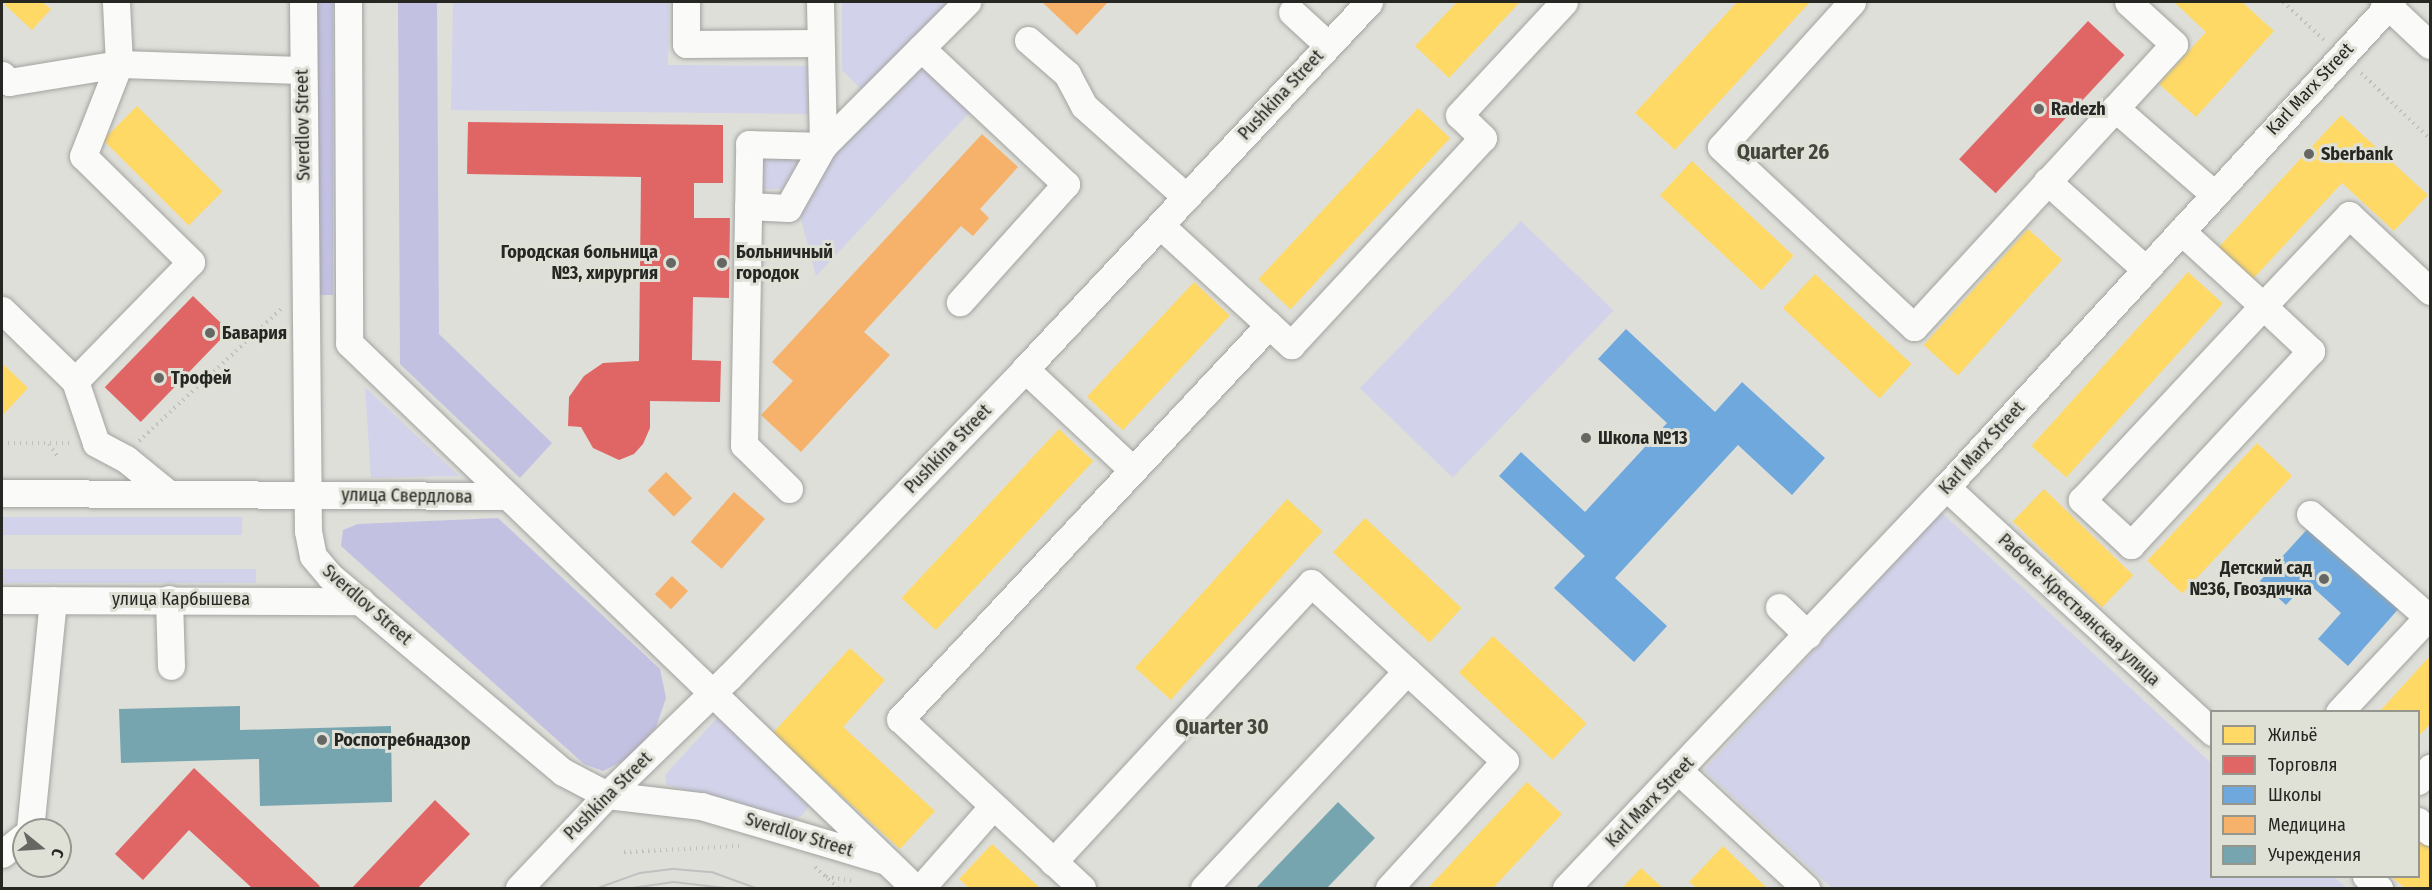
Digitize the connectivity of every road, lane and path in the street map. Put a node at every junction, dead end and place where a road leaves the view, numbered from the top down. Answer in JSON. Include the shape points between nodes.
{"nodes":[{"id":1,"x":116,"y":2,"type":"edge"},
{"id":2,"x":303,"y":2,"type":"edge"},
{"id":3,"x":348,"y":2,"type":"edge"},
{"id":4,"x":686,"y":2,"type":"edge"},
{"id":5,"x":820,"y":2,"type":"edge"},
{"id":6,"x":967,"y":2,"type":"edge"},
{"id":7,"x":1369,"y":2,"type":"edge"},
{"id":8,"x":1564,"y":2,"type":"edge"},
{"id":9,"x":1852,"y":2,"type":"edge"},
{"id":10,"x":2128,"y":2,"type":"edge"},
{"id":11,"x":2283,"y":2,"type":"edge"},
{"id":12,"x":2388,"y":3,"type":"edge"},
{"id":13,"x":1292,"y":12,"type":"dead end"},
{"id":14,"x":1028,"y":40,"type":"dead end"},
{"id":15,"x":819,"y":44,"type":"junction"},
{"id":16,"x":1328,"y":45,"type":"junction"},
{"id":17,"x":2430,"y":45,"type":"edge"},
{"id":18,"x":921,"y":48,"type":"junction"},
{"id":19,"x":2341,"y":56,"type":"junction"},
{"id":20,"x":119,"y":64,"type":"junction"},
{"id":21,"x":302,"y":70,"type":"junction"},
{"id":22,"x":2,"y":75,"type":"edge"},
{"id":23,"x":2115,"y":108,"type":"junction"},
{"id":24,"x":2430,"y":139,"type":"edge"},
{"id":25,"x":823,"y":146,"type":"junction"},
{"id":26,"x":2048,"y":181,"type":"junction"},
{"id":27,"x":2214,"y":194,"type":"junction"},
{"id":28,"x":1186,"y":197,"type":"junction"},
{"id":29,"x":748,"y":206,"type":"junction"},
{"id":30,"x":1160,"y":225,"type":"junction"},
{"id":31,"x":2181,"y":231,"type":"junction"},
{"id":32,"x":2145,"y":269,"type":"junction"},
{"id":33,"x":2430,"y":291,"type":"edge"},
{"id":34,"x":960,"y":302,"type":"dead end"},
{"id":35,"x":287,"y":303,"type":"dead end"},
{"id":36,"x":2263,"y":306,"type":"junction"},
{"id":37,"x":2,"y":310,"type":"edge"},
{"id":38,"x":1269,"y":325,"type":"junction"},
{"id":39,"x":1025,"y":369,"type":"junction"},
{"id":40,"x":75,"y":381,"type":"junction"},
{"id":41,"x":2,"y":443,"type":"edge"},
{"id":42,"x":49,"y":443,"type":"junction"},
{"id":43,"x":96,"y":443,"type":"junction"},
{"id":44,"x":58,"y":458,"type":"dead end"},
{"id":45,"x":1133,"y":470,"type":"junction"},
{"id":46,"x":1946,"y":487,"type":"junction"},
{"id":47,"x":789,"y":489,"type":"dead end"},
{"id":48,"x":2,"y":493,"type":"edge"},
{"id":49,"x":169,"y":494,"type":"junction"},
{"id":50,"x":307,"y":495,"type":"junction"},
{"id":51,"x":507,"y":496,"type":"junction"},
{"id":52,"x":2310,"y":514,"type":"dead end"},
{"id":53,"x":169,"y":599,"type":"junction"},
{"id":54,"x":2,"y":600,"type":"edge"},
{"id":55,"x":53,"y":600,"type":"junction"},
{"id":56,"x":361,"y":601,"type":"junction"},
{"id":57,"x":1779,"y":607,"type":"dead end"},
{"id":58,"x":1808,"y":635,"type":"junction"},
{"id":59,"x":171,"y":666,"type":"dead end"},
{"id":60,"x":1407,"y":671,"type":"junction"},
{"id":61,"x":713,"y":693,"type":"junction"},
{"id":62,"x":2340,"y":710,"type":"edge"},
{"id":63,"x":2210,"y":731,"type":"edge"},
{"id":64,"x":1679,"y":771,"type":"junction"},
{"id":65,"x":607,"y":795,"type":"junction"},
{"id":66,"x":993,"y":806,"type":"junction"},
{"id":67,"x":31,"y":818,"type":"edge"},
{"id":68,"x":747,"y":846,"type":"dead end"},
{"id":69,"x":624,"y":852,"type":"dead end"},
{"id":70,"x":883,"y":860,"type":"junction"},
{"id":71,"x":808,"y":861,"type":"dead end"},
{"id":72,"x":1053,"y":862,"type":"junction"},
{"id":73,"x":826,"y":877,"type":"junction"},
{"id":74,"x":854,"y":881,"type":"dead end"},
{"id":75,"x":519,"y":888,"type":"edge"},
{"id":76,"x":838,"y":888,"type":"edge"},
{"id":77,"x":915,"y":888,"type":"edge"},
{"id":78,"x":921,"y":888,"type":"edge"},
{"id":79,"x":1082,"y":888,"type":"edge"},
{"id":80,"x":1204,"y":888,"type":"edge"},
{"id":81,"x":1389,"y":888,"type":"edge"},
{"id":82,"x":1566,"y":888,"type":"edge"},
{"id":83,"x":1806,"y":888,"type":"edge"}],
"edges":[{"from":1,"to":20,"type":"street"},
{"from":2,"to":21,"type":"street","name":"Sverdlov Street"},
{"from":3,"to":51,"type":"street","name":"Sverdlov Street","via":[[349,343]]},
{"from":4,"to":15,"type":"street","via":[[686,44]]},
{"from":5,"to":15,"type":"street"},
{"from":6,"to":18,"type":"street"},
{"from":7,"to":16,"type":"street","name":"Pushkina Street"},
{"from":8,"to":38,"type":"street","via":[[1459,115],[1483,138],[1291,345]]},
{"from":9,"to":26,"type":"street","via":[[1721,147],[1914,327]]},
{"from":10,"to":23,"type":"street","via":[[2174,44]]},
{"from":11,"to":19,"type":"path"},
{"from":12,"to":17,"type":"street"},
{"from":12,"to":19,"type":"street","name":"Karl Marx Street"},
{"from":13,"to":16,"type":"street"},
{"from":14,"to":28,"type":"street","via":[[1067,74],[1084,106]]},
{"from":15,"to":25,"type":"street"},
{"from":16,"to":28,"type":"street","name":"Pushkina Street"},
{"from":18,"to":25,"type":"street"},
{"from":18,"to":34,"type":"street","via":[[1066,184]]},
{"from":19,"to":24,"type":"path"},
{"from":19,"to":27,"type":"street","name":"Karl Marx Street"},
{"from":20,"to":21,"type":"street"},
{"from":20,"to":22,"type":"street","via":[[9,82]]},
{"from":20,"to":40,"type":"street","via":[[83,156],[190,262]]},
{"from":21,"to":50,"type":"street","name":"Sverdlov Street"},
{"from":23,"to":26,"type":"street"},
{"from":23,"to":27,"type":"street"},
{"from":25,"to":29,"type":"street","via":[[788,208]]},
{"from":25,"to":29,"type":"street","via":[[749,144]]},
{"from":26,"to":32,"type":"street"},
{"from":27,"to":31,"type":"street","name":"Karl Marx Street"},
{"from":28,"to":30,"type":"street","name":"Pushkina Street"},
{"from":29,"to":47,"type":"street","via":[[744,445]]},
{"from":30,"to":38,"type":"street"},
{"from":30,"to":39,"type":"street","name":"Pushkina Street"},
{"from":31,"to":32,"type":"street","name":"Karl Marx Street"},
{"from":31,"to":36,"type":"street"},
{"from":32,"to":46,"type":"street","name":"Karl Marx Street"},
{"from":33,"to":36,"type":"street","via":[[2349,215]]},
{"from":35,"to":43,"type":"path","via":[[132,447]]},
{"from":36,"to":36,"type":"street","via":[[2082,500],[2131,545],[2311,351]]},
{"from":37,"to":40,"type":"street"},
{"from":38,"to":45,"type":"street"},
{"from":39,"to":45,"type":"street"},
{"from":39,"to":61,"type":"street","name":"Pushkina Street"},
{"from":40,"to":43,"type":"street"},
{"from":41,"to":42,"type":"path"},
{"from":42,"to":43,"type":"path"},
{"from":42,"to":44,"type":"path"},
{"from":43,"to":49,"type":"street","via":[[126,459]]},
{"from":45,"to":66,"type":"street","via":[[900,719]]},
{"from":46,"to":58,"type":"street","name":"Karl Marx Street"},
{"from":46,"to":63,"type":"street","name":"Рабоче-Крестьянская улица"},
{"from":48,"to":49,"type":"street"},
{"from":49,"to":50,"type":"street"},
{"from":50,"to":51,"type":"street","name":"улица Свердлова"},
{"from":50,"to":56,"type":"street","name":"Sverdlov Street","via":[[313,556]]},
{"from":51,"to":61,"type":"street","name":"Sverdlov Street"},
{"from":52,"to":62,"type":"street","via":[[2427,617]]},
{"from":53,"to":55,"type":"street","name":"улица Карбышева"},
{"from":53,"to":56,"type":"street","name":"улица Карбышева"},
{"from":53,"to":59,"type":"street"},
{"from":54,"to":55,"type":"street","name":"улица Карбышева"},
{"from":55,"to":67,"type":"street"},
{"from":56,"to":65,"type":"street","name":"Sverdlov Street","via":[[563,772]]},
{"from":57,"to":58,"type":"street"},
{"from":58,"to":64,"type":"street","name":"Karl Marx Street"},
{"from":60,"to":72,"type":"street","via":[[1311,583]]},
{"from":60,"to":80,"type":"street"},
{"from":60,"to":81,"type":"street","via":[[1505,761]]},
{"from":61,"to":65,"type":"street","name":"Pushkina Street"},
{"from":61,"to":70,"type":"street","name":"Sverdlov Street"},
{"from":64,"to":82,"type":"street","name":"Karl Marx Street"},
{"from":64,"to":83,"type":"street"},
{"from":65,"to":70,"type":"street","name":"Sverdlov Street","via":[[701,806]]},
{"from":65,"to":75,"type":"street","name":"Pushkina Street"},
{"from":66,"to":72,"type":"street"},
{"from":66,"to":78,"type":"street"},
{"from":68,"to":69,"type":"path"},
{"from":70,"to":77,"type":"street","name":"Sverdlov Street"},
{"from":71,"to":73,"type":"path"},
{"from":72,"to":79,"type":"street"},
{"from":73,"to":74,"type":"path"},
{"from":73,"to":76,"type":"path"}]}
